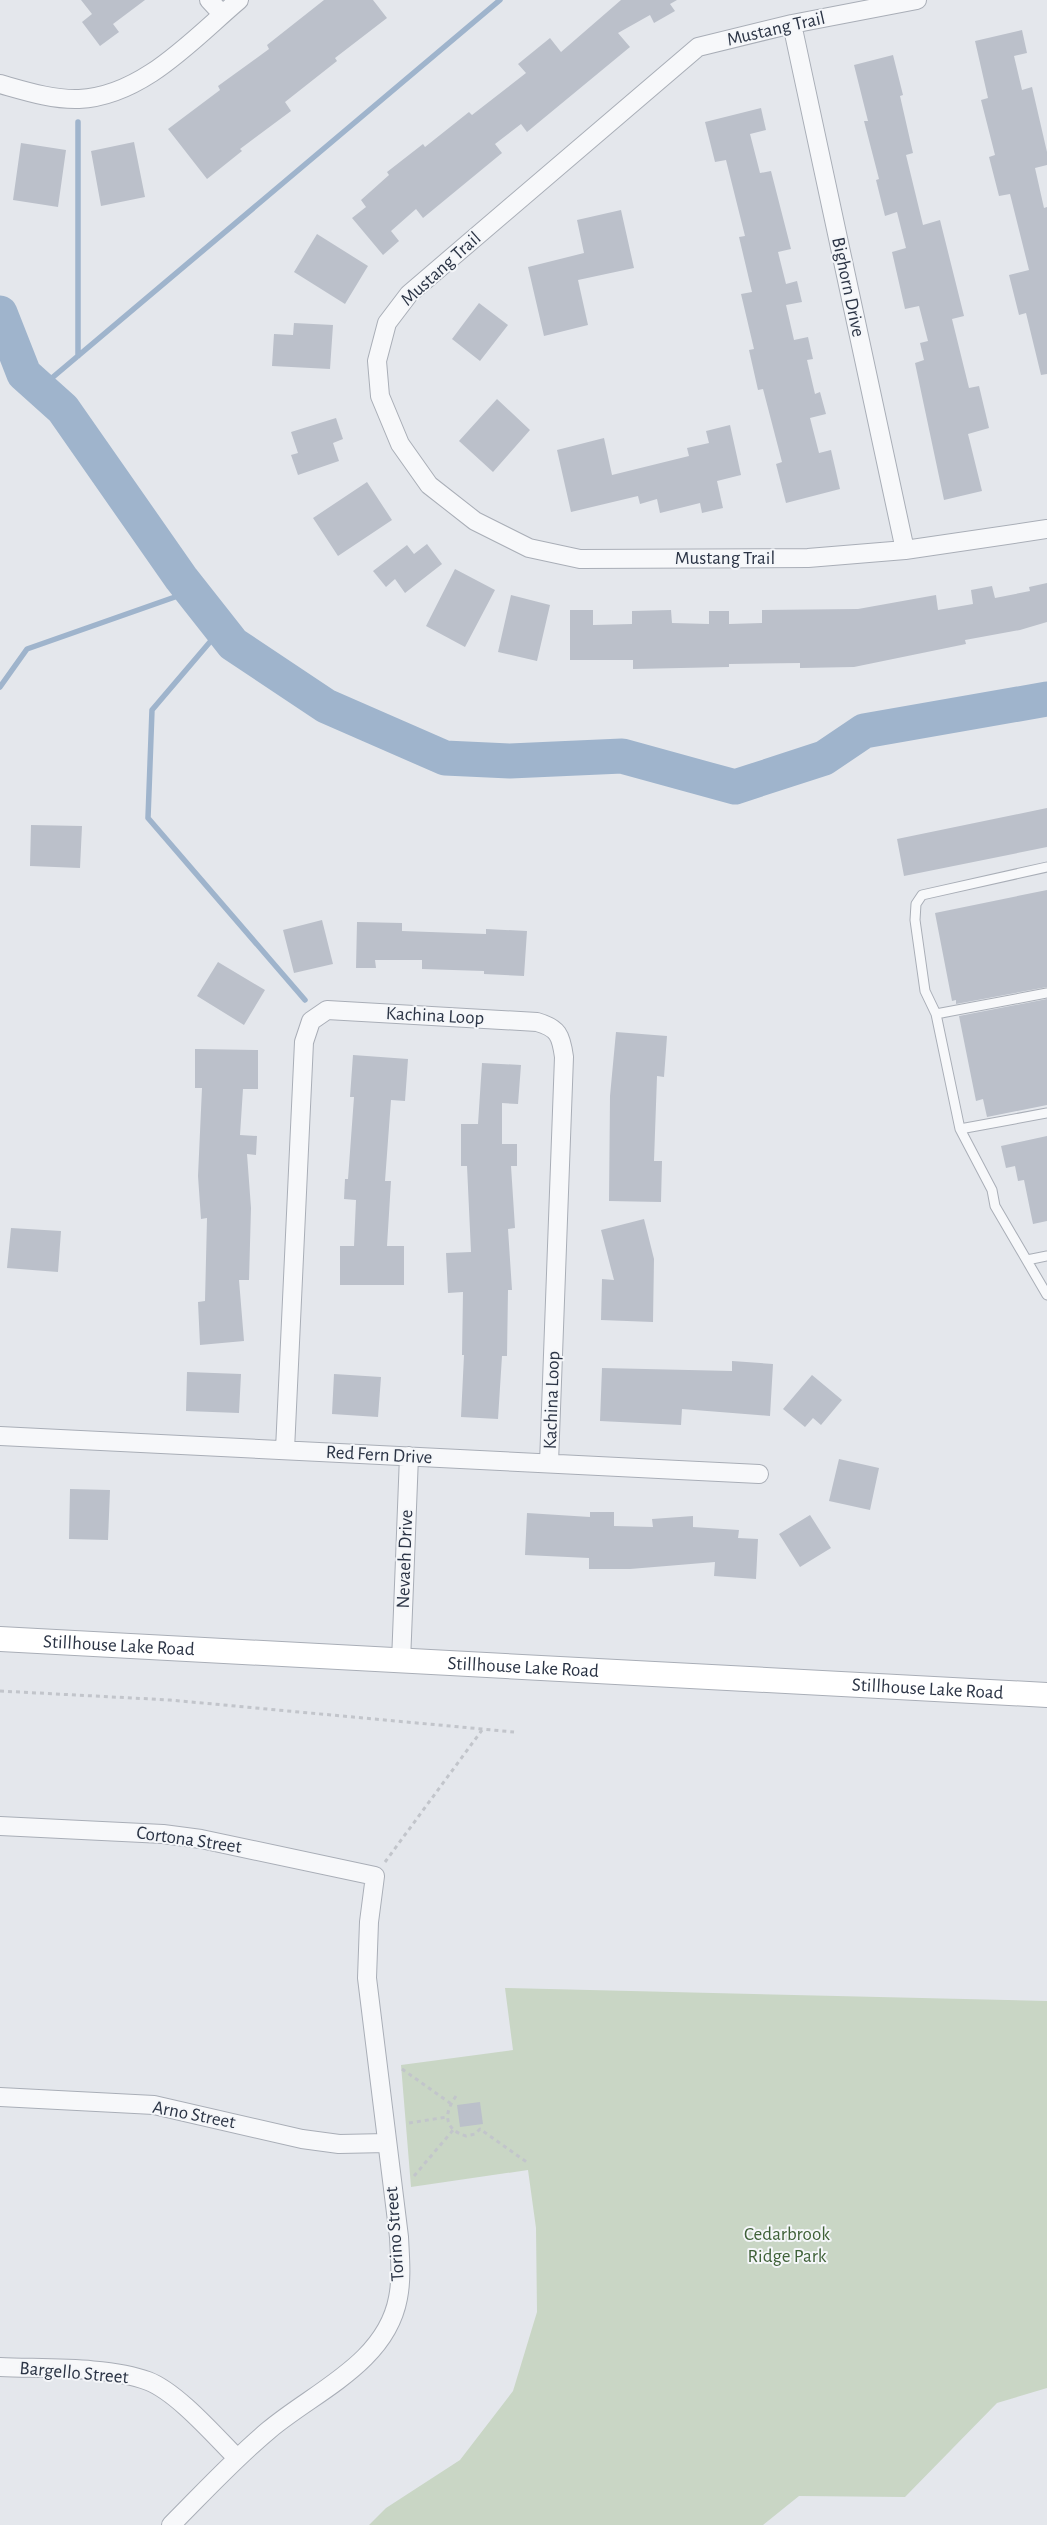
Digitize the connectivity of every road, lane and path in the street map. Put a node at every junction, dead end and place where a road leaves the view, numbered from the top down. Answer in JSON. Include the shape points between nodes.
{"nodes":[{"id":1,"x":209,"y":0,"type":"edge"},
{"id":2,"x":239,"y":0,"type":"edge"},
{"id":3,"x":917,"y":0,"type":"edge"},
{"id":4,"x":222,"y":14,"type":"junction"},
{"id":5,"x":792,"y":24,"type":"junction"},
{"id":6,"x":0,"y":84,"type":"edge"},
{"id":7,"x":1047,"y":529,"type":"edge"},
{"id":8,"x":905,"y":550,"type":"junction"},
{"id":9,"x":1047,"y":867,"type":"edge"},
{"id":10,"x":1047,"y":993,"type":"edge"},
{"id":11,"x":936,"y":1014,"type":"junction"},
{"id":12,"x":1047,"y":1113,"type":"edge"},
{"id":13,"x":960,"y":1128,"type":"junction"},
{"id":14,"x":1047,"y":1256,"type":"edge"},
{"id":15,"x":1027,"y":1260,"type":"junction"},
{"id":16,"x":1047,"y":1295,"type":"edge"},
{"id":17,"x":0,"y":1436,"type":"edge"},
{"id":18,"x":285,"y":1450,"type":"junction"},
{"id":19,"x":410,"y":1456,"type":"junction"},
{"id":20,"x":550,"y":1463,"type":"junction"},
{"id":21,"x":759,"y":1474,"type":"dead end"},
{"id":22,"x":0,"y":1639,"type":"edge"},
{"id":23,"x":401,"y":1662,"type":"junction"},
{"id":24,"x":0,"y":1691,"type":"edge"},
{"id":25,"x":1047,"y":1695,"type":"edge"},
{"id":26,"x":483,"y":1730,"type":"junction"},
{"id":27,"x":514,"y":1732,"type":"dead end"},
{"id":28,"x":0,"y":1826,"type":"edge"},
{"id":29,"x":375,"y":1876,"type":"junction"},
{"id":30,"x":402,"y":2068,"type":"dead end"},
{"id":31,"x":456,"y":2096,"type":"dead end"},
{"id":32,"x":0,"y":2097,"type":"edge"},
{"id":33,"x":450,"y":2103,"type":"junction"},
{"id":34,"x":447,"y":2117,"type":"junction"},
{"id":35,"x":408,"y":2124,"type":"dead end"},
{"id":36,"x":454,"y":2129,"type":"junction"},
{"id":37,"x":387,"y":2143,"type":"junction"},
{"id":38,"x":528,"y":2164,"type":"dead end"},
{"id":39,"x":414,"y":2176,"type":"dead end"},
{"id":40,"x":0,"y":2367,"type":"edge"},
{"id":41,"x":237,"y":2458,"type":"junction"},
{"id":42,"x":171,"y":2525,"type":"edge"}],
"edges":[{"from":1,"to":4,"type":"street"},
{"from":2,"to":4,"type":"street"},
{"from":3,"to":5,"type":"street","name":"Mustang Trail"},
{"from":4,"to":6,"type":"street","via":[[136,83],[110,94],[78,99],[34,94]]},
{"from":5,"to":8,"type":"street","name":"Bighorn Drive"},
{"from":5,"to":8,"type":"street","name":"Mustang Trail","via":[[698,47],[409,294],[387,324],[377,361],[380,396],[400,444],[429,485],[474,521],[529,548],[580,559],[808,558]]},
{"from":7,"to":8,"type":"street","name":"Mustang Trail"},
{"from":9,"to":11,"type":"lane","via":[[922,895],[916,904],[915,920],[925,991]]},
{"from":10,"to":11,"type":"lane"},
{"from":11,"to":13,"type":"lane"},
{"from":12,"to":13,"type":"lane"},
{"from":13,"to":15,"type":"lane","via":[[992,1190],[995,1206]]},
{"from":14,"to":15,"type":"lane"},
{"from":15,"to":16,"type":"lane"},
{"from":17,"to":18,"type":"street","name":"Red Fern Drive"},
{"from":18,"to":19,"type":"street","name":"Red Fern Drive"},
{"from":18,"to":20,"type":"street","name":"Kachina Loop","via":[[304,1042],[312,1021],[326,1010],[537,1022],[552,1026],[562,1040]]},
{"from":19,"to":20,"type":"street","name":"Red Fern Drive"},
{"from":19,"to":23,"type":"street","name":"Nevaeh Drive"},
{"from":20,"to":21,"type":"street","name":"Red Fern Drive"},
{"from":22,"to":23,"type":"main road","name":"Stillhouse Lake Road"},
{"from":23,"to":25,"type":"main road","name":"Stillhouse Lake Road"},
{"from":24,"to":26,"type":"path","via":[[170,1700]]},
{"from":26,"to":27,"type":"path"},
{"from":26,"to":29,"type":"path"},
{"from":28,"to":29,"type":"street","name":"Cortona Street","via":[[182,1836]]},
{"from":29,"to":37,"type":"street","name":"Torino Street","via":[[367,1978]]},
{"from":30,"to":33,"type":"path"},
{"from":31,"to":33,"type":"path"},
{"from":32,"to":37,"type":"street","name":"Arno Street","via":[[154,2106],[302,2139],[339,2144]]},
{"from":33,"to":34,"type":"path"},
{"from":34,"to":35,"type":"path"},
{"from":34,"to":36,"type":"path"},
{"from":36,"to":38,"type":"path","via":[[466,2136],[475,2134],[480,2128]]},
{"from":36,"to":39,"type":"path"},
{"from":37,"to":41,"type":"street","name":"Torino Street","via":[[401,2267],[398,2299],[391,2320],[365,2357]]},
{"from":40,"to":41,"type":"street","name":"Bargello Street","via":[[98,2372],[149,2381],[167,2392]]},
{"from":41,"to":42,"type":"street","name":"Torino Street"}]}
